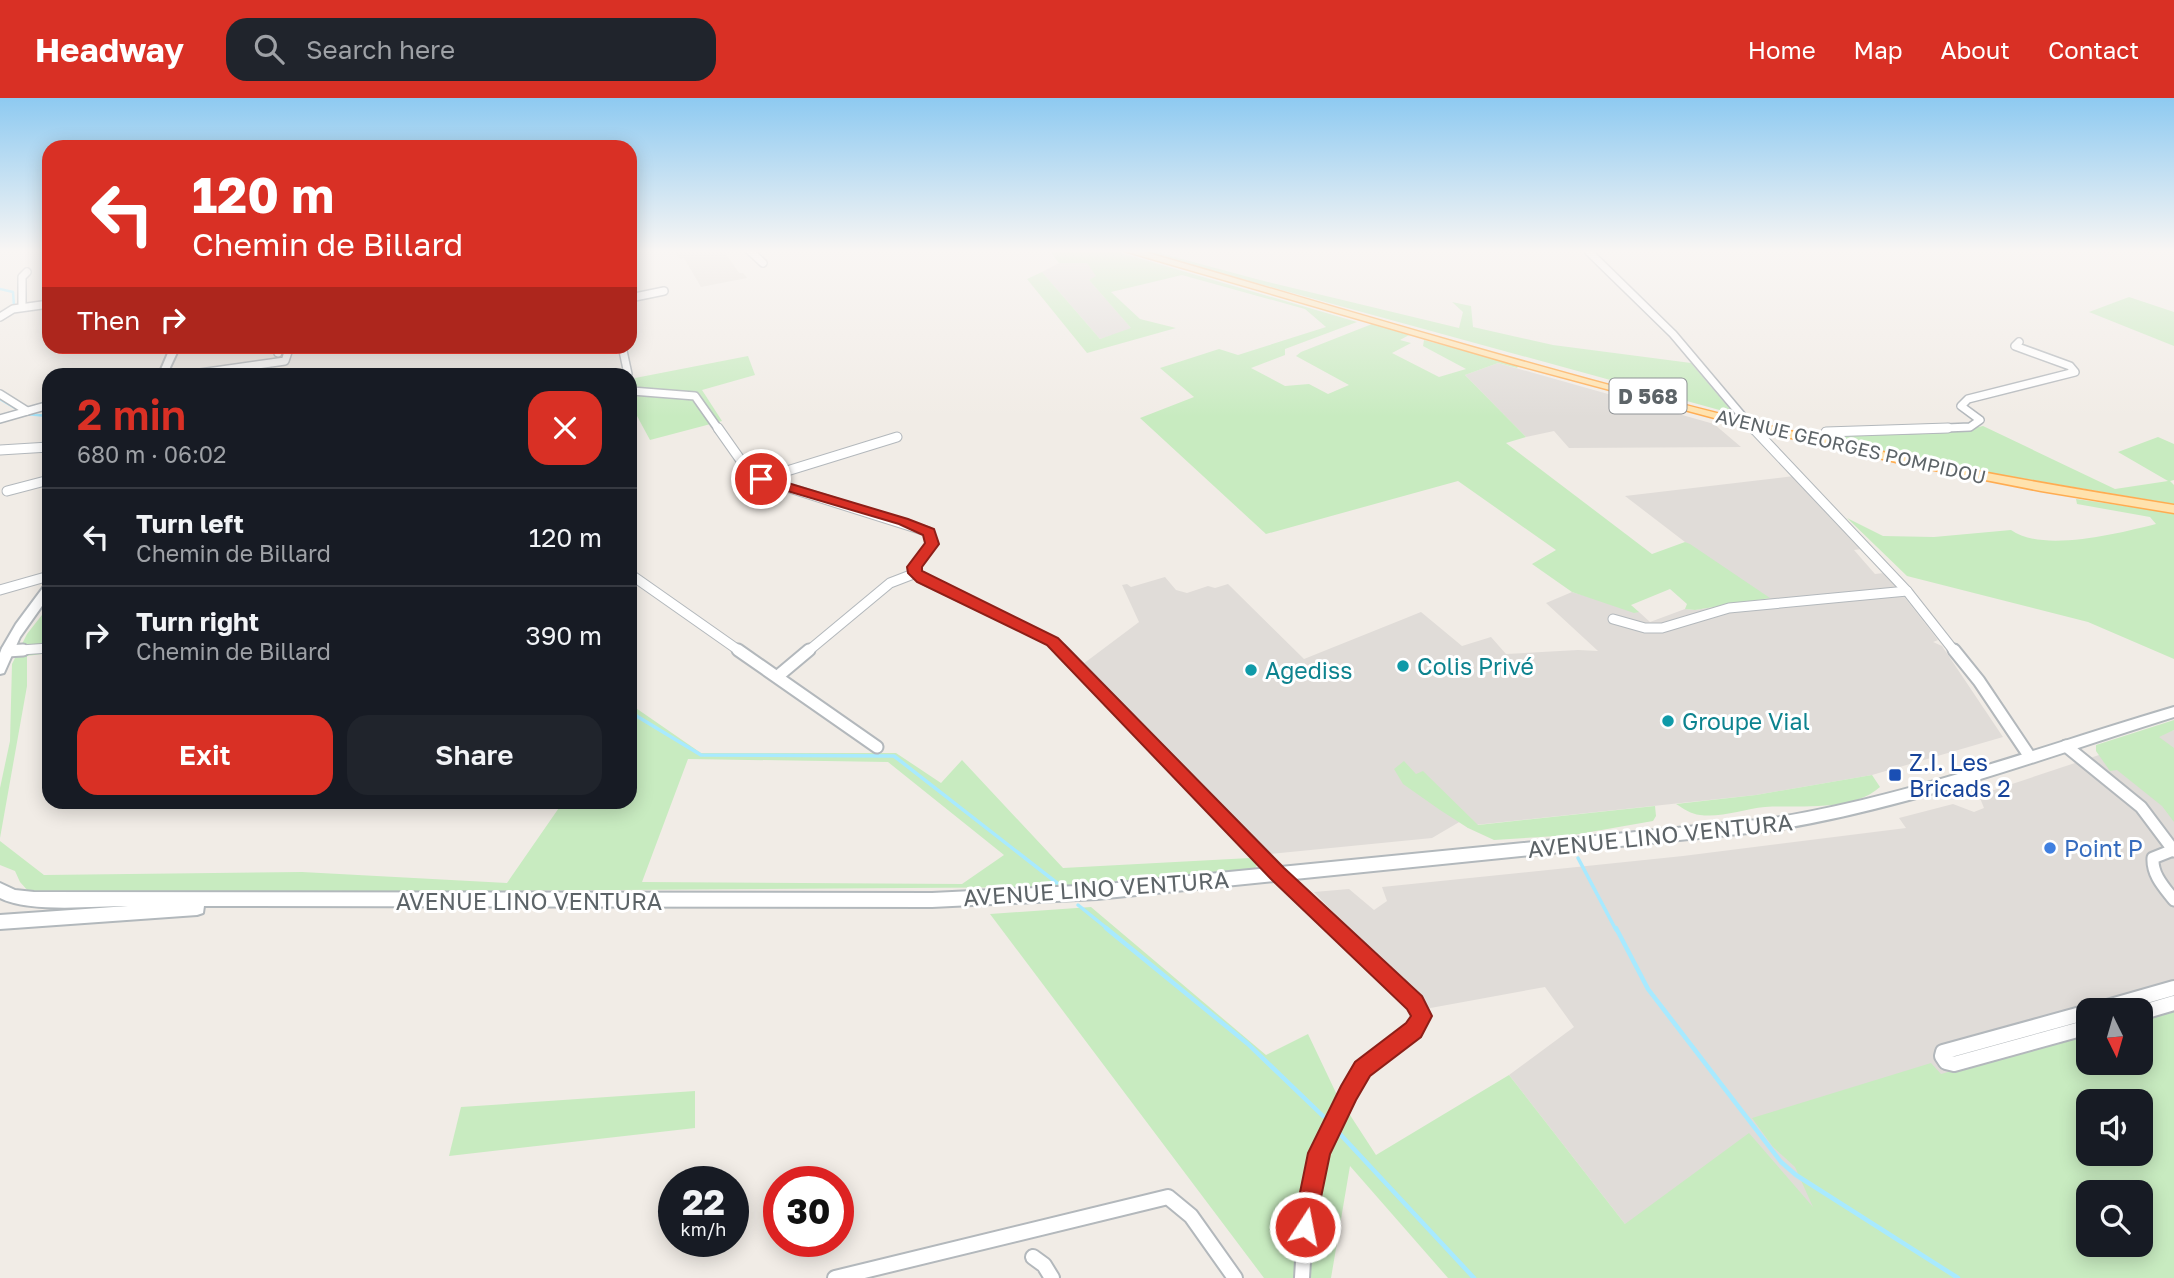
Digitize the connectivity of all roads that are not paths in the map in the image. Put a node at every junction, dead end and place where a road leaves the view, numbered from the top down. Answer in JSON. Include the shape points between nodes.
{"nodes":[{"id":1,"x":30,"y":306,"type":"edge"},
{"id":2,"x":1325,"y":306,"type":"edge"},
{"id":3,"x":1644,"y":306,"type":"edge"},
{"id":4,"x":22,"y":307,"type":"joint"},
{"id":5,"x":0,"y":317,"type":"edge"},
{"id":6,"x":2019,"y":342,"type":"dead end"},
{"id":7,"x":287,"y":354,"type":"edge"},
{"id":8,"x":235,"y":368,"type":"edge"},
{"id":9,"x":637,"y":392,"type":"edge"},
{"id":10,"x":0,"y":394,"type":"edge"},
{"id":11,"x":42,"y":407,"type":"edge"},
{"id":12,"x":27,"y":411,"type":"junction"},
{"id":13,"x":0,"y":419,"type":"edge"},
{"id":14,"x":1749,"y":425,"type":"junction"},
{"id":15,"x":897,"y":437,"type":"dead end"},
{"id":16,"x":1821,"y":441,"type":"junction"},
{"id":17,"x":42,"y":447,"type":"edge"},
{"id":18,"x":0,"y":450,"type":"edge"},
{"id":19,"x":761,"y":479,"type":"junction"},
{"id":20,"x":42,"y":482,"type":"edge"},
{"id":21,"x":7,"y":491,"type":"dead end"},
{"id":22,"x":2174,"y":509,"type":"edge"},
{"id":23,"x":916,"y":573,"type":"junction"},
{"id":24,"x":42,"y":578,"type":"edge"},
{"id":25,"x":637,"y":579,"type":"edge"},
{"id":26,"x":0,"y":590,"type":"edge"},
{"id":27,"x":1907,"y":591,"type":"junction"},
{"id":28,"x":42,"y":600,"type":"edge"},
{"id":29,"x":1613,"y":619,"type":"dead end"},
{"id":30,"x":42,"y":648,"type":"edge"},
{"id":31,"x":7,"y":651,"type":"junction"},
{"id":32,"x":0,"y":670,"type":"edge"},
{"id":33,"x":778,"y":676,"type":"junction"},
{"id":34,"x":2174,"y":712,"type":"edge"},
{"id":35,"x":2066,"y":746,"type":"junction"},
{"id":36,"x":877,"y":747,"type":"dead end"},
{"id":37,"x":2030,"y":757,"type":"junction"},
{"id":38,"x":2174,"y":850,"type":"edge"},
{"id":39,"x":1278,"y":873,"type":"junction"},
{"id":40,"x":0,"y":890,"type":"edge"},
{"id":41,"x":2174,"y":900,"type":"edge"},
{"id":42,"x":292,"y":901,"type":"junction"},
{"id":43,"x":0,"y":922,"type":"edge"},
{"id":44,"x":2174,"y":988,"type":"edge"},
{"id":45,"x":2139,"y":998,"type":"edge"},
{"id":46,"x":2174,"y":1003,"type":"edge"},
{"id":47,"x":2153,"y":1009,"type":"edge"},
{"id":48,"x":2076,"y":1015,"type":"edge"},
{"id":49,"x":2076,"y":1030,"type":"edge"},
{"id":50,"x":1033,"y":1257,"type":"dead end"},
{"id":51,"x":835,"y":1278,"type":"edge"},
{"id":52,"x":1052,"y":1278,"type":"edge"},
{"id":53,"x":1235,"y":1278,"type":"edge"},
{"id":54,"x":1302,"y":1278,"type":"edge"}],
"edges":[{"from":1,"to":4,"type":"street"},
{"from":2,"to":14,"type":"main road","name":"AVENUE GEORGES POMPIDOU","number":"D 568"},
{"from":3,"to":14,"type":"street"},
{"from":4,"to":5,"type":"street"},
{"from":6,"to":16,"type":"street","via":[[2015,346],[2076,372],[1968,399],[1961,406],[1980,420],[1969,428],[1826,432]]},
{"from":7,"to":8,"type":"street","via":[[285,361]]},
{"from":9,"to":19,"type":"street","via":[[695,396],[749,471]]},
{"from":10,"to":12,"type":"street"},
{"from":11,"to":12,"type":"street"},
{"from":12,"to":13,"type":"street"},
{"from":14,"to":16,"type":"main road","name":"AVENUE GEORGES POMPIDOU","number":"D 568"},
{"from":14,"to":27,"type":"street"},
{"from":15,"to":19,"type":"street"},
{"from":16,"to":22,"type":"main road","name":"AVENUE GEORGES POMPIDOU","number":"D 568","via":[[2006,481]]},
{"from":17,"to":18,"type":"street"},
{"from":19,"to":23,"type":"street","via":[[929,532],[932,544],[915,567]]},
{"from":20,"to":21,"type":"street"},
{"from":23,"to":33,"type":"street","via":[[890,583]]},
{"from":23,"to":39,"type":"street","via":[[1053,642]]},
{"from":24,"to":26,"type":"street"},
{"from":25,"to":33,"type":"street"},
{"from":27,"to":29,"type":"street","via":[[1729,608],[1662,628]]},
{"from":27,"to":37,"type":"street","via":[[1979,681]]},
{"from":28,"to":31,"type":"street"},
{"from":30,"to":31,"type":"street"},
{"from":31,"to":32,"type":"street"},
{"from":33,"to":36,"type":"street"},
{"from":34,"to":35,"type":"main road","name":"AVENUE LINO VENTURA"},
{"from":35,"to":37,"type":"main road","name":"AVENUE LINO VENTURA"},
{"from":35,"to":38,"type":"street","via":[[2141,807]]},
{"from":37,"to":39,"type":"main road","name":"AVENUE LINO VENTURA","via":[[1819,817]]},
{"from":38,"to":41,"type":"street","via":[[2154,858],[2154,872]]},
{"from":39,"to":42,"type":"main road","name":"AVENUE LINO VENTURA","via":[[1097,892],[932,900]]},
{"from":39,"to":54,"type":"street","via":[[1414,1002],[1422,1016],[1413,1030],[1362,1069],[1319,1153],[1305,1227]]},
{"from":40,"to":42,"type":"main road","name":"AVENUE LINO VENTURA","via":[[12,897],[34,899]]},
{"from":42,"to":43,"type":"main road","name":"AVENUE LINO VENTURA"},
{"from":44,"to":45,"type":"street"},
{"from":46,"to":47,"type":"street"},
{"from":48,"to":49,"type":"street","via":[[1943,1052],[1942,1056],[1954,1064]]},
{"from":50,"to":52,"type":"street"},
{"from":51,"to":53,"type":"street","via":[[1168,1197],[1191,1216]]}]}
